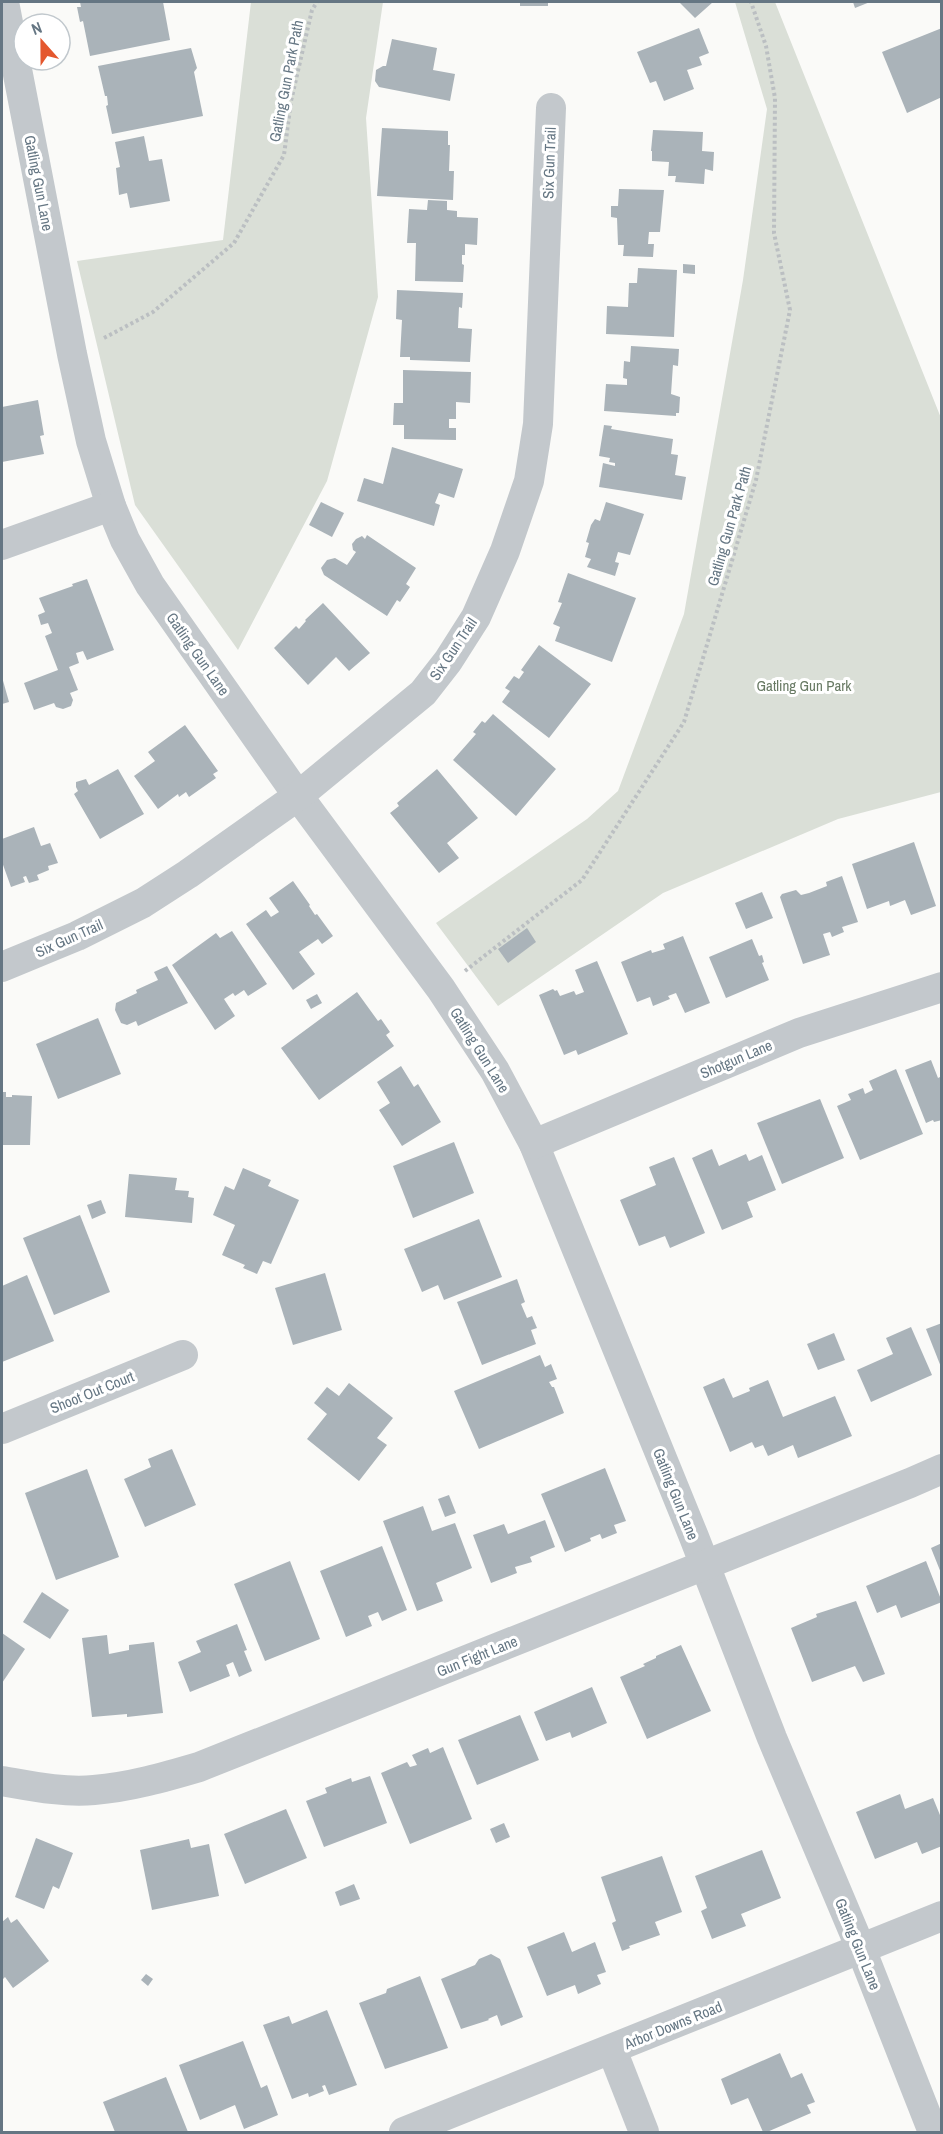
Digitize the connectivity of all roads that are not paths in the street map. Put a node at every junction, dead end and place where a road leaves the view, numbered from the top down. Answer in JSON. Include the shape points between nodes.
{"nodes":[{"id":1,"x":4,"y":2,"type":"edge"},
{"id":2,"x":551,"y":108,"type":"dead end"},
{"id":3,"x":111,"y":506,"type":"junction"},
{"id":4,"x":2,"y":545,"type":"edge"},
{"id":5,"x":298,"y":795,"type":"junction"},
{"id":6,"x":2,"y":967,"type":"edge"},
{"id":7,"x":942,"y":987,"type":"edge"},
{"id":8,"x":534,"y":1144,"type":"junction"},
{"id":9,"x":183,"y":1355,"type":"dead end"},
{"id":10,"x":2,"y":1429,"type":"edge"},
{"id":11,"x":942,"y":1468,"type":"edge"},
{"id":12,"x":705,"y":1564,"type":"junction"},
{"id":13,"x":2,"y":1781,"type":"edge"},
{"id":14,"x":942,"y":1916,"type":"edge"},
{"id":15,"x":861,"y":1949,"type":"junction"},
{"id":16,"x":612,"y":2050,"type":"junction"},
{"id":17,"x":405,"y":2133,"type":"edge"},
{"id":18,"x":644,"y":2133,"type":"edge"},
{"id":19,"x":933,"y":2133,"type":"edge"}],
"edges":[{"from":1,"to":3,"type":"street","name":"Gatling Gun Lane","via":[[72,354],[91,441]]},
{"from":2,"to":5,"type":"street","name":"Six Gun Trail","via":[[538,424],[529,481],[505,551],[476,616],[423,693]]},
{"from":3,"to":4,"type":"street"},
{"from":3,"to":5,"type":"street","name":"Gatling Gun Lane","via":[[150,585]]},
{"from":5,"to":6,"type":"street","name":"Six Gun Trail","via":[[143,903]]},
{"from":5,"to":8,"type":"street","name":"Gatling Gun Lane","via":[[441,989],[495,1071]]},
{"from":7,"to":8,"type":"street","name":"Shotgun Lane","via":[[799,1033]]},
{"from":8,"to":12,"type":"street","name":"Gatling Gun Lane"},
{"from":9,"to":10,"type":"street","name":"Shoot Out Court"},
{"from":11,"to":12,"type":"street","name":"Gun Fight Lane"},
{"from":12,"to":13,"type":"street","name":"Gun Fight Lane","via":[[200,1767],[153,1781],[93,1790]]},
{"from":12,"to":15,"type":"street","name":"Gatling Gun Lane","via":[[772,1738]]},
{"from":14,"to":15,"type":"street","name":"Arbor Downs Road"},
{"from":15,"to":16,"type":"street","name":"Arbor Downs Road"},
{"from":15,"to":19,"type":"street","name":"Gatling Gun Lane"},
{"from":16,"to":17,"type":"street","name":"Arbor Downs Road"},
{"from":16,"to":18,"type":"street"}]}
